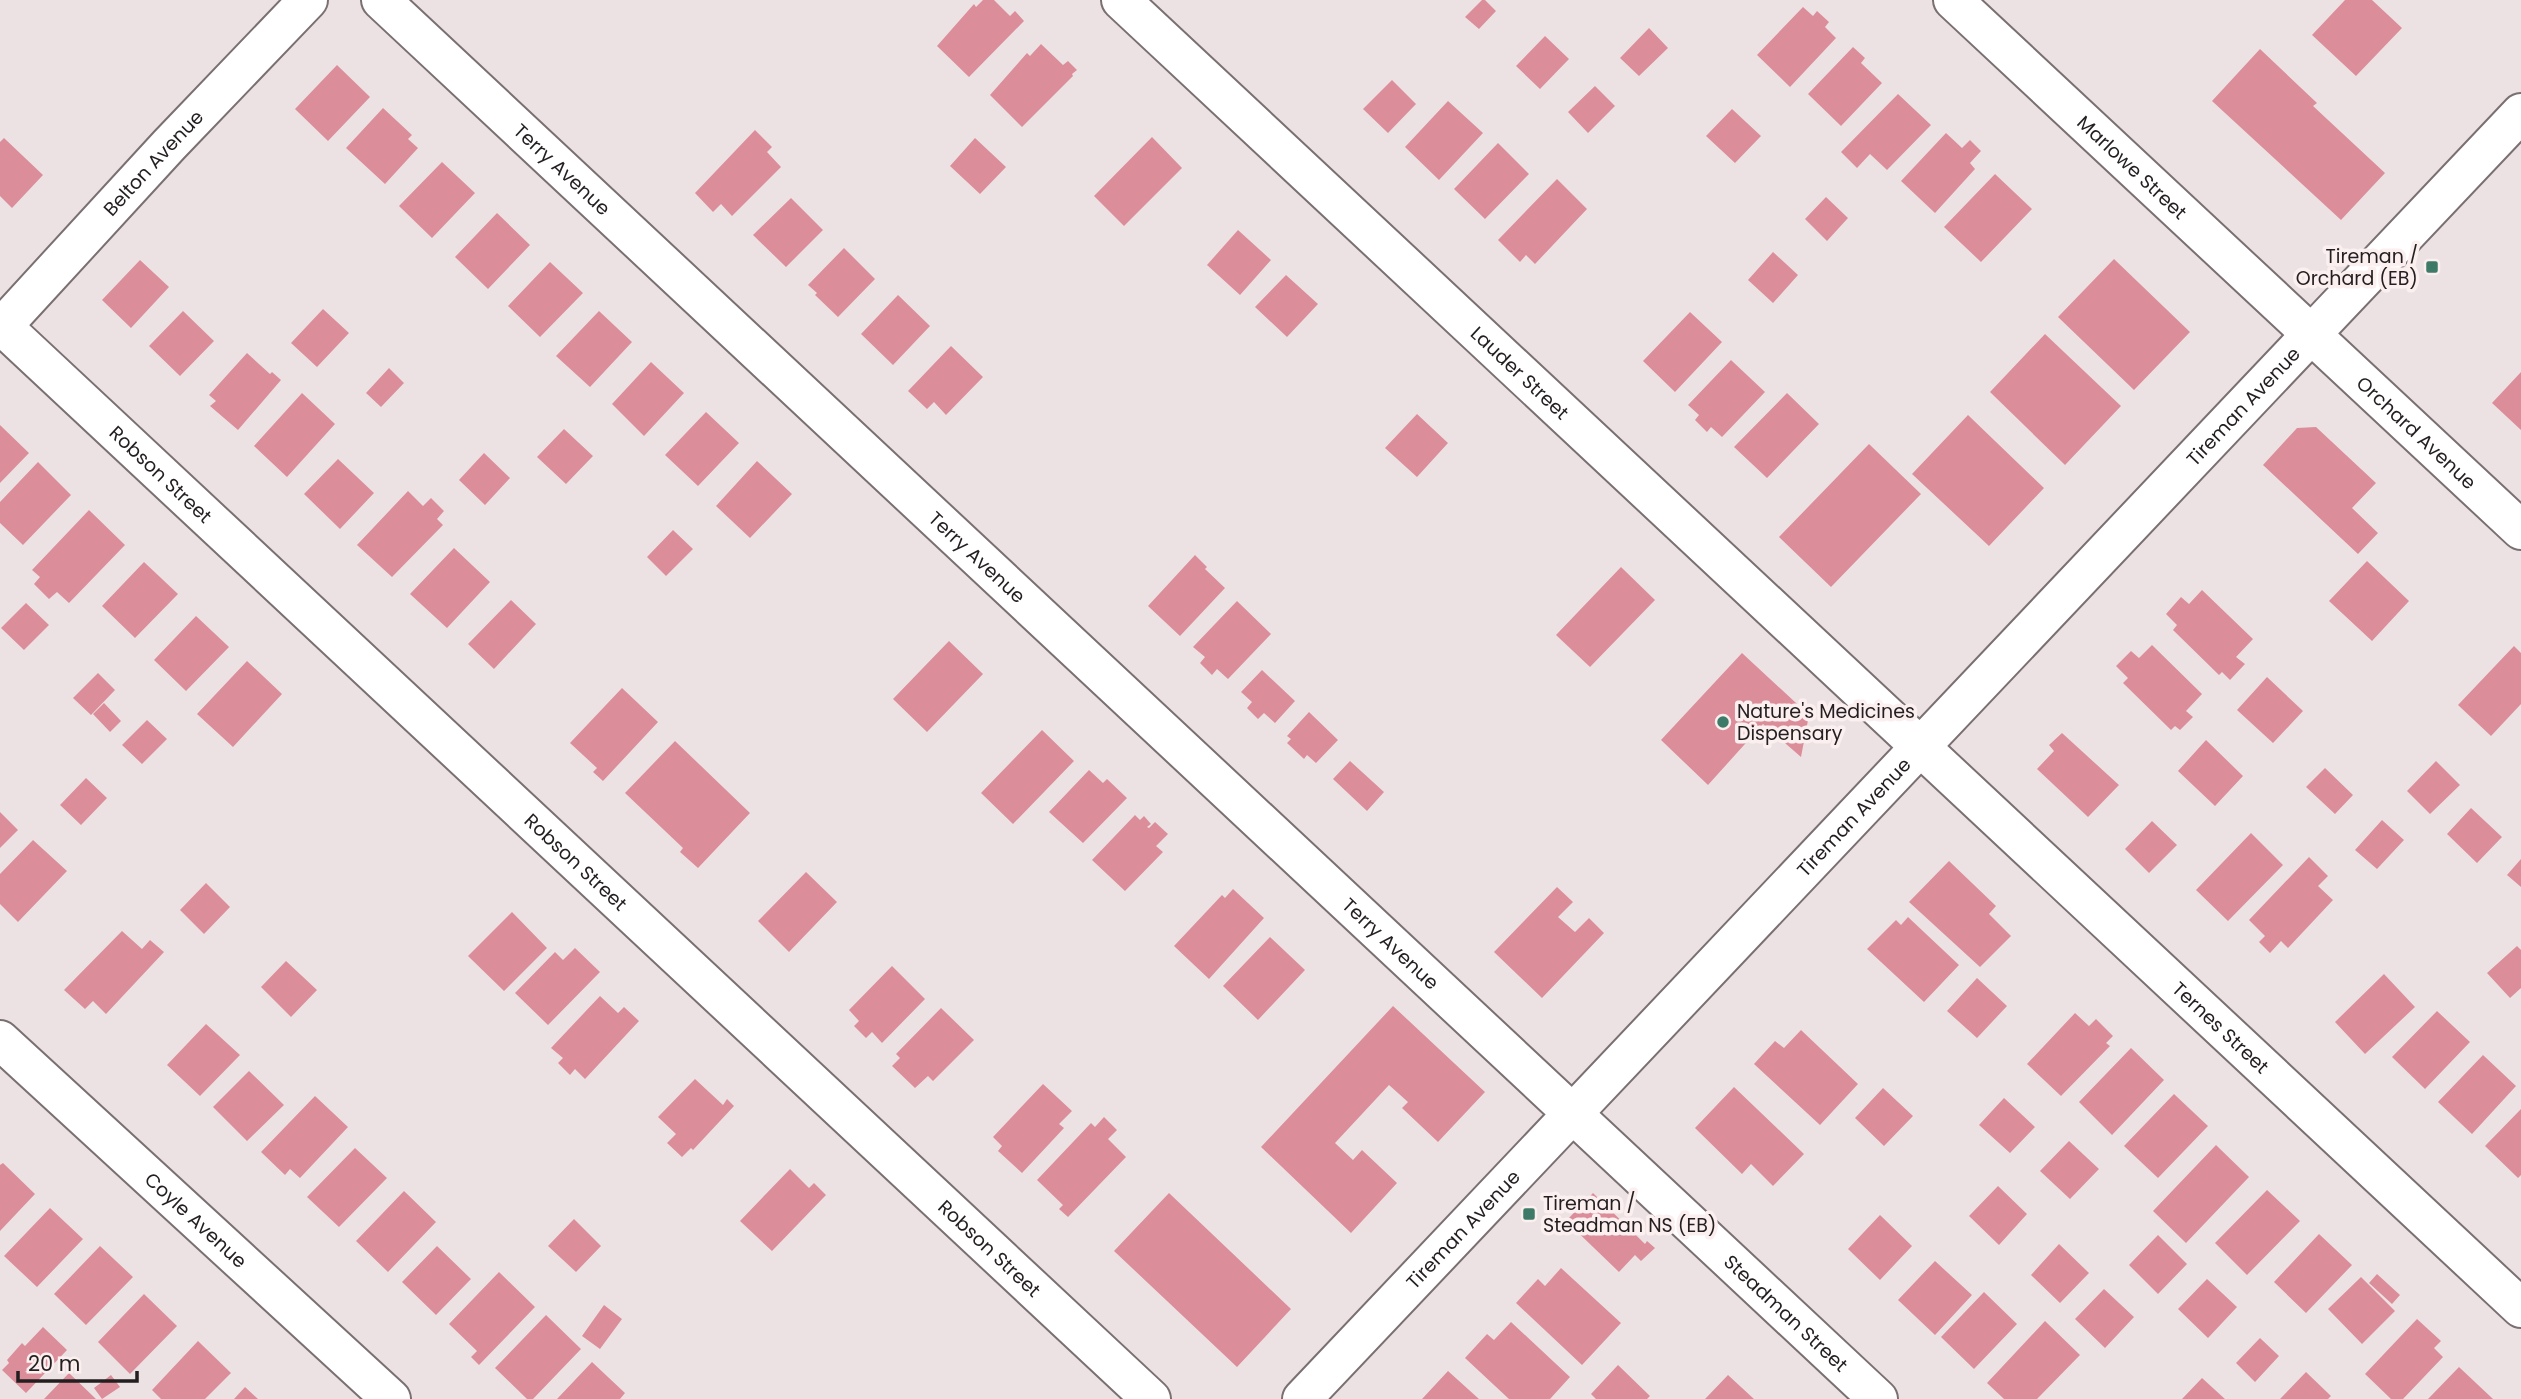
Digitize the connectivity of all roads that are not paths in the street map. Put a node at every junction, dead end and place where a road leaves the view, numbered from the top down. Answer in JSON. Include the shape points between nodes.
{"nodes":[{"id":1,"x":308,"y":0,"type":"edge"},
{"id":2,"x":380,"y":0,"type":"edge"},
{"id":3,"x":1121,"y":0,"type":"edge"},
{"id":4,"x":1953,"y":0,"type":"edge"},
{"id":5,"x":2521,"y":114,"type":"edge"},
{"id":6,"x":1,"y":326,"type":"edge"},
{"id":7,"x":2312,"y":335,"type":"junction"},
{"id":8,"x":2521,"y":530,"type":"edge"},
{"id":9,"x":1920,"y":747,"type":"junction"},
{"id":10,"x":0,"y":1040,"type":"edge"},
{"id":11,"x":1572,"y":1114,"type":"junction"},
{"id":12,"x":2521,"y":1308,"type":"edge"},
{"id":13,"x":391,"y":1399,"type":"edge"},
{"id":14,"x":1152,"y":1399,"type":"edge"},
{"id":15,"x":1302,"y":1399,"type":"edge"},
{"id":16,"x":1878,"y":1399,"type":"edge"}],
"edges":[{"from":1,"to":6,"type":"street","name":"Belton Avenue"},
{"from":2,"to":11,"type":"street","name":"Terry Avenue"},
{"from":3,"to":9,"type":"street","name":"Lauder Street"},
{"from":4,"to":7,"type":"street","name":"Marlowe Street"},
{"from":5,"to":7,"type":"street","name":"Tireman Avenue"},
{"from":6,"to":14,"type":"street","name":"Robson Street"},
{"from":7,"to":8,"type":"street","name":"Orchard Avenue"},
{"from":7,"to":9,"type":"street","name":"Tireman Avenue"},
{"from":9,"to":11,"type":"street","name":"Tireman Avenue"},
{"from":9,"to":12,"type":"street","name":"Ternes Street"},
{"from":10,"to":13,"type":"street","name":"Coyle Avenue"},
{"from":11,"to":15,"type":"street","name":"Tireman Avenue"},
{"from":11,"to":16,"type":"street","name":"Steadman Street"}]}
